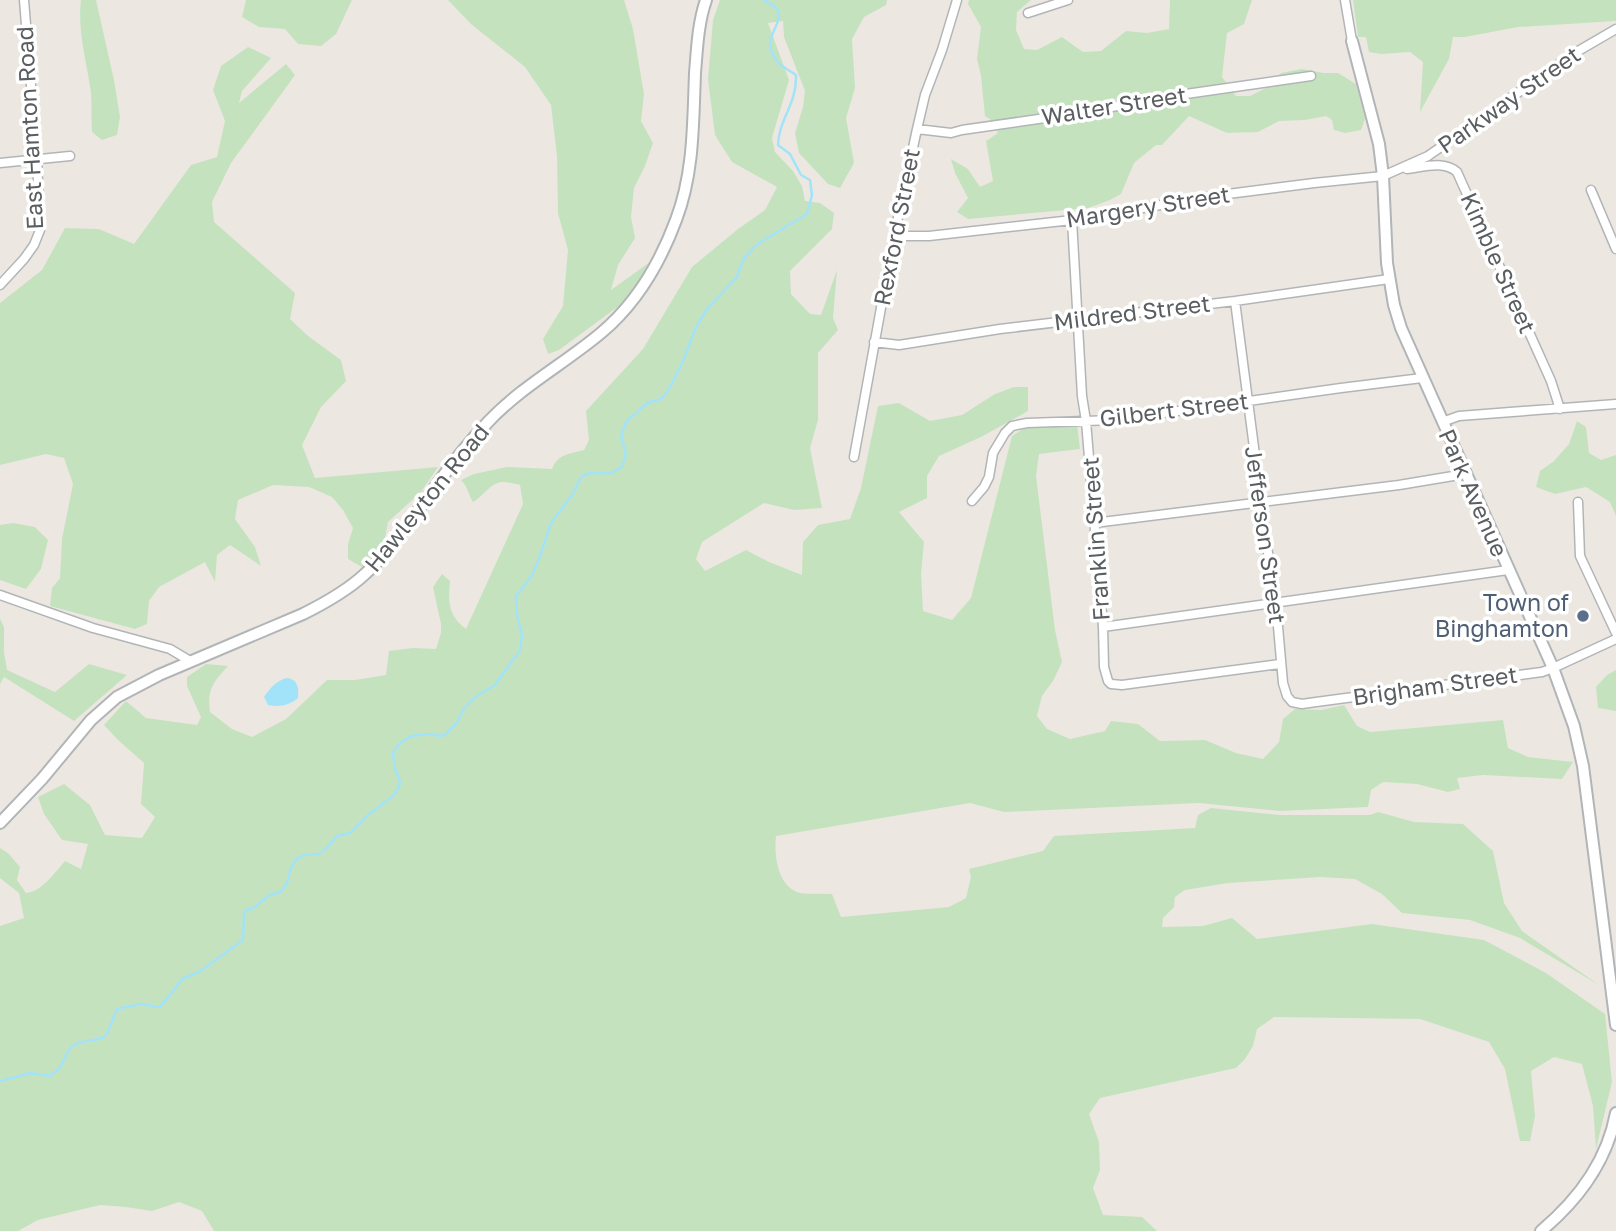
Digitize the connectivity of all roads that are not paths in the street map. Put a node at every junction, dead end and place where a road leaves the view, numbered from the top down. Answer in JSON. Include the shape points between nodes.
{"nodes":[{"id":1,"x":24,"y":0,"type":"edge"},
{"id":2,"x":706,"y":0,"type":"edge"},
{"id":3,"x":957,"y":0,"type":"edge"},
{"id":4,"x":1068,"y":0,"type":"edge"},
{"id":5,"x":1345,"y":0,"type":"edge"},
{"id":6,"x":1028,"y":13,"type":"dead end"},
{"id":7,"x":1616,"y":29,"type":"edge"},
{"id":8,"x":1353,"y":40,"type":"joint"},
{"id":9,"x":1311,"y":76,"type":"dead end"},
{"id":10,"x":917,"y":128,"type":"junction"},
{"id":11,"x":70,"y":156,"type":"dead end"},
{"id":12,"x":37,"y":159,"type":"junction"},
{"id":13,"x":0,"y":163,"type":"edge"},
{"id":14,"x":1401,"y":169,"type":"junction"},
{"id":15,"x":1383,"y":176,"type":"junction"},
{"id":16,"x":1591,"y":190,"type":"dead end"},
{"id":17,"x":1072,"y":220,"type":"junction"},
{"id":18,"x":894,"y":236,"type":"junction"},
{"id":19,"x":1616,"y":249,"type":"edge"},
{"id":20,"x":1389,"y":279,"type":"junction"},
{"id":21,"x":0,"y":285,"type":"edge"},
{"id":22,"x":1235,"y":301,"type":"junction"},
{"id":23,"x":1078,"y":320,"type":"junction"},
{"id":24,"x":874,"y":342,"type":"junction"},
{"id":25,"x":1422,"y":378,"type":"junction"},
{"id":26,"x":1247,"y":401,"type":"junction"},
{"id":27,"x":1616,"y":404,"type":"edge"},
{"id":28,"x":1559,"y":409,"type":"junction"},
{"id":29,"x":1086,"y":421,"type":"junction"},
{"id":30,"x":1442,"y":422,"type":"junction"},
{"id":31,"x":854,"y":457,"type":"dead end"},
{"id":32,"x":1465,"y":474,"type":"junction"},
{"id":33,"x":972,"y":501,"type":"dead end"},
{"id":34,"x":1261,"y":502,"type":"junction"},
{"id":35,"x":1578,"y":502,"type":"dead end"},
{"id":36,"x":1094,"y":523,"type":"junction"},
{"id":37,"x":1508,"y":570,"type":"junction"},
{"id":38,"x":0,"y":595,"type":"edge"},
{"id":39,"x":1276,"y":604,"type":"junction"},
{"id":40,"x":1103,"y":627,"type":"junction"},
{"id":41,"x":1616,"y":636,"type":"edge"},
{"id":42,"x":190,"y":661,"type":"junction"},
{"id":43,"x":1280,"y":664,"type":"junction"},
{"id":44,"x":1553,"y":668,"type":"junction"},
{"id":45,"x":1316,"y":702,"type":"joint"},
{"id":46,"x":0,"y":823,"type":"edge"},
{"id":47,"x":1615,"y":1012,"type":"edge"},
{"id":48,"x":1616,"y":1025,"type":"edge"},
{"id":49,"x":1616,"y":1113,"type":"edge"},
{"id":50,"x":1541,"y":1231,"type":"edge"}],
"edges":[{"from":1,"to":12,"type":"street","name":"East Hamton Road"},
{"from":2,"to":42,"type":"street","name":"Hawleyton Road","via":[[699,26],[690,164],[678,216],[653,270],[626,309],[491,419],[383,556],[352,586],[303,614]]},
{"from":3,"to":10,"type":"street","name":"Rexford Street"},
{"from":4,"to":6,"type":"street"},
{"from":5,"to":8,"type":"street","name":"Park Avenue"},
{"from":7,"to":14,"type":"street","name":"Parkway Street","via":[[1428,156]]},
{"from":8,"to":15,"type":"street","name":"Park Avenue"},
{"from":9,"to":10,"type":"street","name":"Walter Street","via":[[950,133]]},
{"from":10,"to":18,"type":"street","name":"Rexford Street"},
{"from":11,"to":12,"type":"street"},
{"from":12,"to":13,"type":"street"},
{"from":12,"to":21,"type":"street","name":"East Hamton Road","via":[[40,230],[24,259]]},
{"from":14,"to":15,"type":"street","name":"Margery Street"},
{"from":14,"to":28,"type":"street","name":"Kimble Street","via":[[1448,165],[1457,172]]},
{"from":15,"to":17,"type":"street","name":"Margery Street"},
{"from":15,"to":20,"type":"street","name":"Park Avenue"},
{"from":16,"to":19,"type":"street"},
{"from":17,"to":18,"type":"street","name":"Margery Street"},
{"from":17,"to":23,"type":"street","name":"Franklin Street"},
{"from":18,"to":24,"type":"street","name":"Rexford Street"},
{"from":20,"to":22,"type":"street","name":"Mildred Street"},
{"from":20,"to":25,"type":"street","name":"Park Avenue","via":[[1401,328]]},
{"from":22,"to":23,"type":"street","name":"Mildred Street"},
{"from":22,"to":26,"type":"street","name":"Jefferson Street"},
{"from":23,"to":24,"type":"street","name":"Mildred Street","via":[[899,345]]},
{"from":23,"to":29,"type":"street","name":"Franklin Street"},
{"from":24,"to":31,"type":"street","name":"Rexford Street"},
{"from":25,"to":26,"type":"street","name":"Gilbert Street"},
{"from":25,"to":30,"type":"street","name":"Park Avenue"},
{"from":26,"to":29,"type":"street","name":"Gilbert Street"},
{"from":26,"to":34,"type":"street","name":"Jefferson Street"},
{"from":27,"to":28,"type":"street"},
{"from":28,"to":30,"type":"street","via":[[1460,416]]},
{"from":29,"to":33,"type":"street","name":"Gilbert Street","via":[[1012,426],[993,453],[989,477]]},
{"from":29,"to":36,"type":"street","name":"Franklin Street"},
{"from":30,"to":32,"type":"street","name":"Park Avenue"},
{"from":32,"to":34,"type":"street"},
{"from":32,"to":37,"type":"street","name":"Park Avenue"},
{"from":34,"to":36,"type":"street"},
{"from":34,"to":39,"type":"street","name":"Jefferson Street"},
{"from":35,"to":41,"type":"street","via":[[1580,556]]},
{"from":36,"to":40,"type":"street","name":"Franklin Street"},
{"from":37,"to":39,"type":"street"},
{"from":37,"to":44,"type":"street","name":"Park Avenue"},
{"from":38,"to":42,"type":"street","via":[[170,649]]},
{"from":39,"to":40,"type":"street"},
{"from":39,"to":43,"type":"street","name":"Jefferson Street"},
{"from":40,"to":43,"type":"street","name":"Franklin Street","via":[[1104,667],[1108,681],[1115,684]]},
{"from":41,"to":44,"type":"street","name":"Brigham Street"},
{"from":42,"to":46,"type":"street","name":"Hawleyton Road","via":[[107,704]]},
{"from":43,"to":45,"type":"street","name":"Jefferson Street","via":[[1289,699],[1302,704]]},
{"from":44,"to":45,"type":"street","name":"Brigham Street"},
{"from":44,"to":47,"type":"street","name":"Park Avenue","via":[[1583,766]]},
{"from":47,"to":48,"type":"street","name":"Park Avenue"},
{"from":49,"to":50,"type":"street","via":[[1589,1180]]}]}
